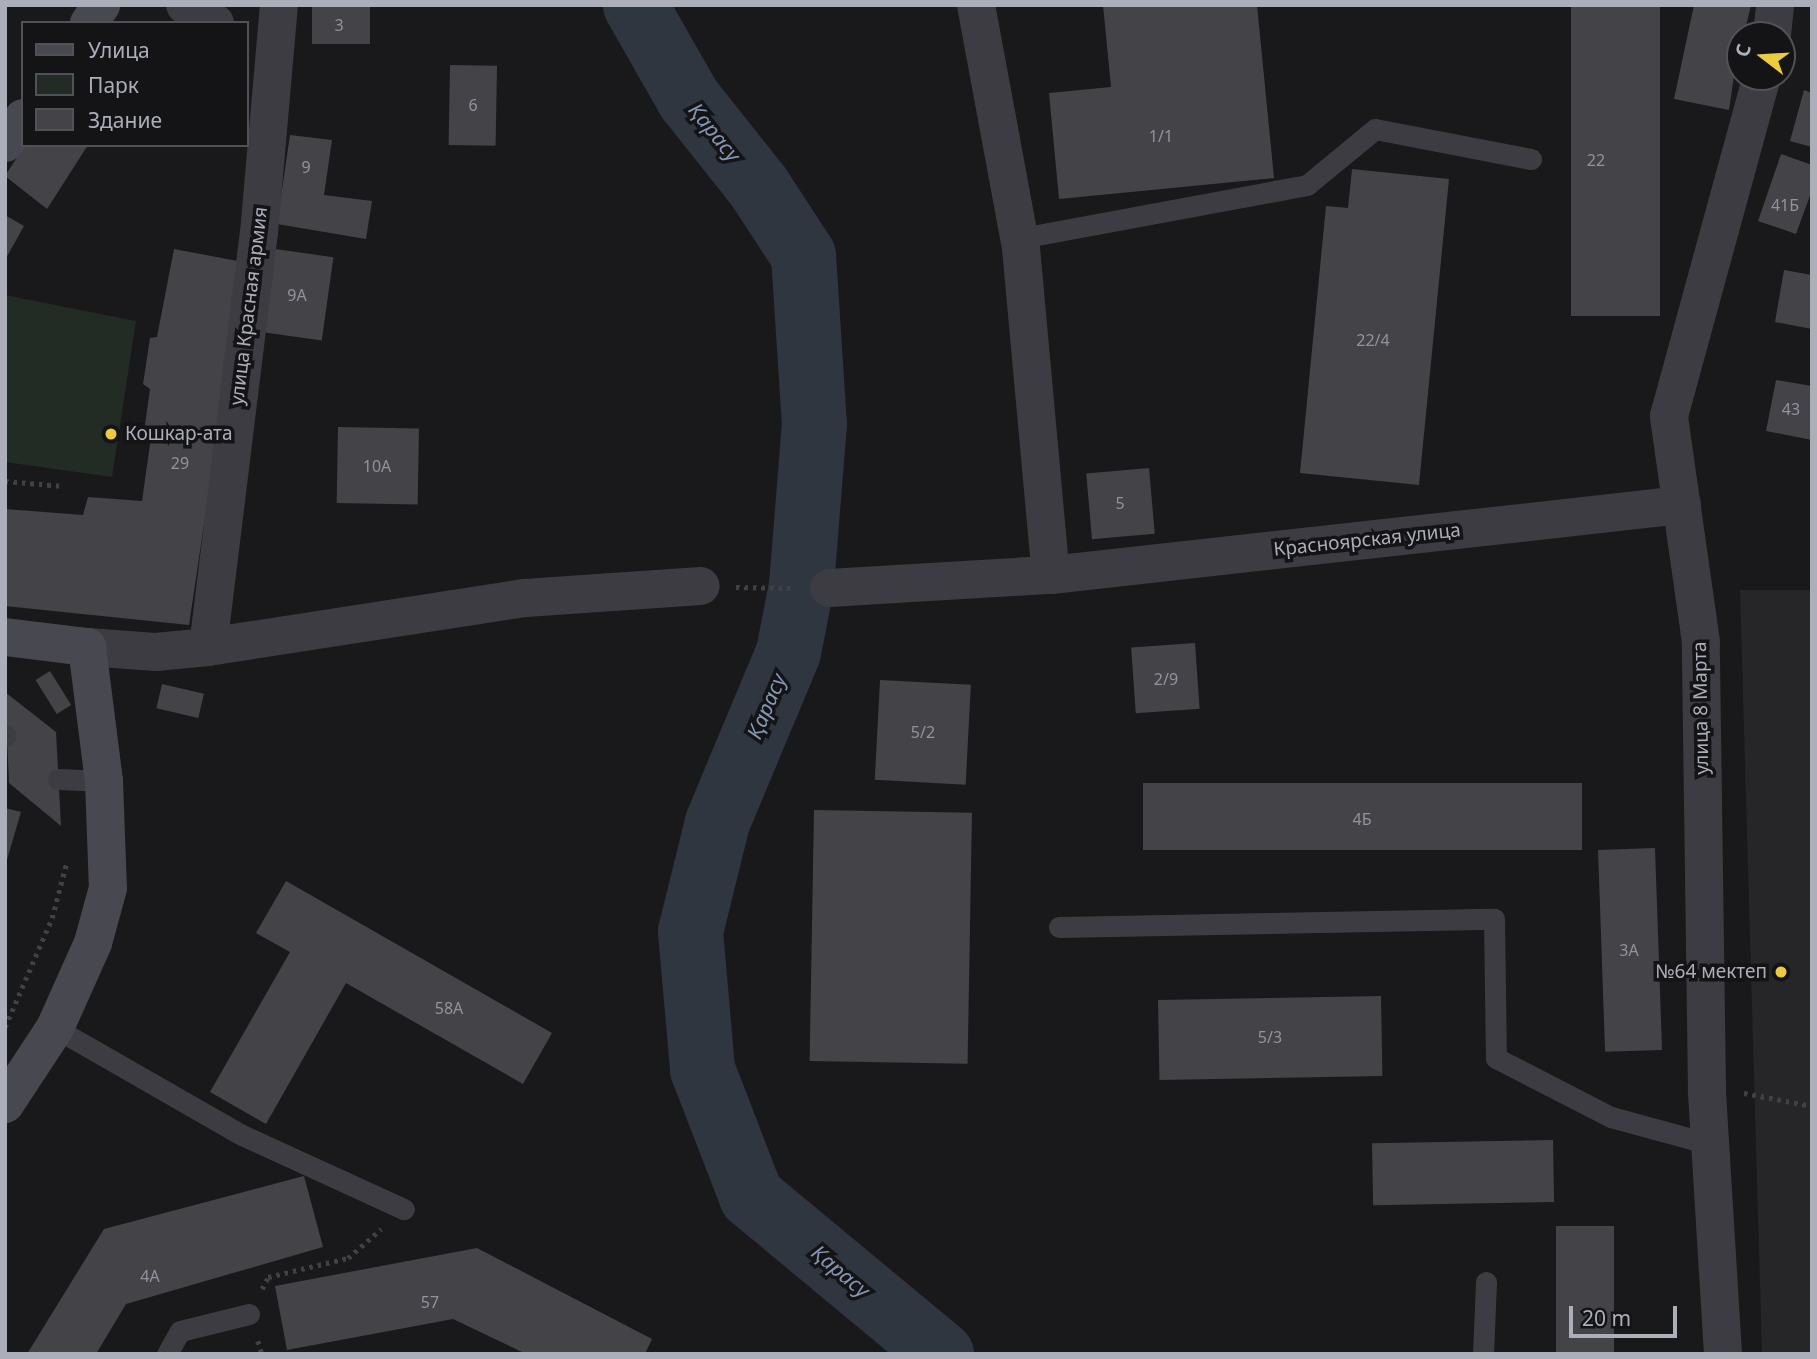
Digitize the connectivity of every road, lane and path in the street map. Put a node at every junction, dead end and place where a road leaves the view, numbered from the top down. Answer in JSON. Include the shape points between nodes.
{"nodes":[{"id":1,"x":101,"y":5,"type":"edge"},
{"id":2,"x":185,"y":5,"type":"edge"},
{"id":3,"x":279,"y":5,"type":"edge"},
{"id":4,"x":976,"y":5,"type":"edge"},
{"id":5,"x":90,"y":21,"type":"edge"},
{"id":6,"x":212,"y":21,"type":"edge"},
{"id":7,"x":1758,"y":91,"type":"edge"},
{"id":8,"x":21,"y":121,"type":"edge"},
{"id":9,"x":5,"y":143,"type":"edge"},
{"id":10,"x":1531,"y":159,"type":"dead end"},
{"id":11,"x":1021,"y":248,"type":"junction"},
{"id":12,"x":5,"y":481,"type":"edge"},
{"id":13,"x":62,"y":486,"type":"dead end"},
{"id":14,"x":1682,"y":505,"type":"junction"},
{"id":15,"x":1051,"y":575,"type":"junction"},
{"id":16,"x":701,"y":586,"type":"dead end"},
{"id":17,"x":765,"y":587,"type":"dead end"},
{"id":18,"x":814,"y":588,"type":"joint"},
{"id":19,"x":5,"y":638,"type":"edge"},
{"id":20,"x":86,"y":647,"type":"junction"},
{"id":21,"x":208,"y":647,"type":"junction"},
{"id":22,"x":58,"y":779,"type":"dead end"},
{"id":23,"x":104,"y":781,"type":"junction"},
{"id":24,"x":66,"y":848,"type":"dead end"},
{"id":25,"x":1059,"y":927,"type":"dead end"},
{"id":26,"x":5,"y":1027,"type":"edge"},
{"id":27,"x":55,"y":1028,"type":"junction"},
{"id":28,"x":1707,"y":1088,"type":"junction"},
{"id":29,"x":5,"y":1104,"type":"edge"},
{"id":30,"x":1812,"y":1106,"type":"edge"},
{"id":31,"x":1710,"y":1144,"type":"junction"},
{"id":32,"x":404,"y":1209,"type":"joint"},
{"id":33,"x":1486,"y":1282,"type":"dead end"},
{"id":34,"x":248,"y":1314,"type":"junction"},
{"id":35,"x":167,"y":1354,"type":"edge"},
{"id":36,"x":262,"y":1354,"type":"edge"},
{"id":37,"x":1483,"y":1354,"type":"edge"},
{"id":38,"x":1723,"y":1354,"type":"edge"}],
"edges":[{"from":1,"to":5,"type":"street"},
{"from":2,"to":6,"type":"street"},
{"from":3,"to":21,"type":"street","name":"улица Красная армия","via":[[259,233]]},
{"from":4,"to":11,"type":"street"},
{"from":7,"to":14,"type":"street","name":"улица 8 Марта","via":[[1669,416]]},
{"from":8,"to":9,"type":"street"},
{"from":10,"to":11,"type":"lane","via":[[1375,129],[1307,185],[1032,236]]},
{"from":11,"to":15,"type":"street"},
{"from":12,"to":13,"type":"path"},
{"from":14,"to":15,"type":"street","name":"Красноярская улица"},
{"from":14,"to":28,"type":"street","name":"улица 8 Марта","via":[[1700,642]]},
{"from":15,"to":18,"type":"street","name":"Красноярская улица"},
{"from":16,"to":21,"type":"street","via":[[525,598]]},
{"from":17,"to":18,"type":"path"},
{"from":19,"to":20,"type":"street"},
{"from":20,"to":21,"type":"street","via":[[156,652]]},
{"from":20,"to":23,"type":"street"},
{"from":22,"to":23,"type":"lane"},
{"from":23,"to":27,"type":"street","via":[[108,888],[93,943]]},
{"from":24,"to":26,"type":"path","via":[[52,918]]},
{"from":25,"to":31,"type":"lane","via":[[1494,919],[1496,1058],[1611,1117]]},
{"from":27,"to":29,"type":"street"},
{"from":27,"to":32,"type":"lane","via":[[242,1135]]},
{"from":28,"to":30,"type":"path","via":[[1790,1098]]},
{"from":28,"to":31,"type":"street","name":"улица 8 Марта"},
{"from":31,"to":38,"type":"street","name":"улица 8 Марта"},
{"from":32,"to":34,"type":"path","via":[[348,1258],[268,1277]]},
{"from":33,"to":37,"type":"lane"},
{"from":34,"to":35,"type":"lane","via":[[180,1331]]},
{"from":34,"to":36,"type":"path"}]}
